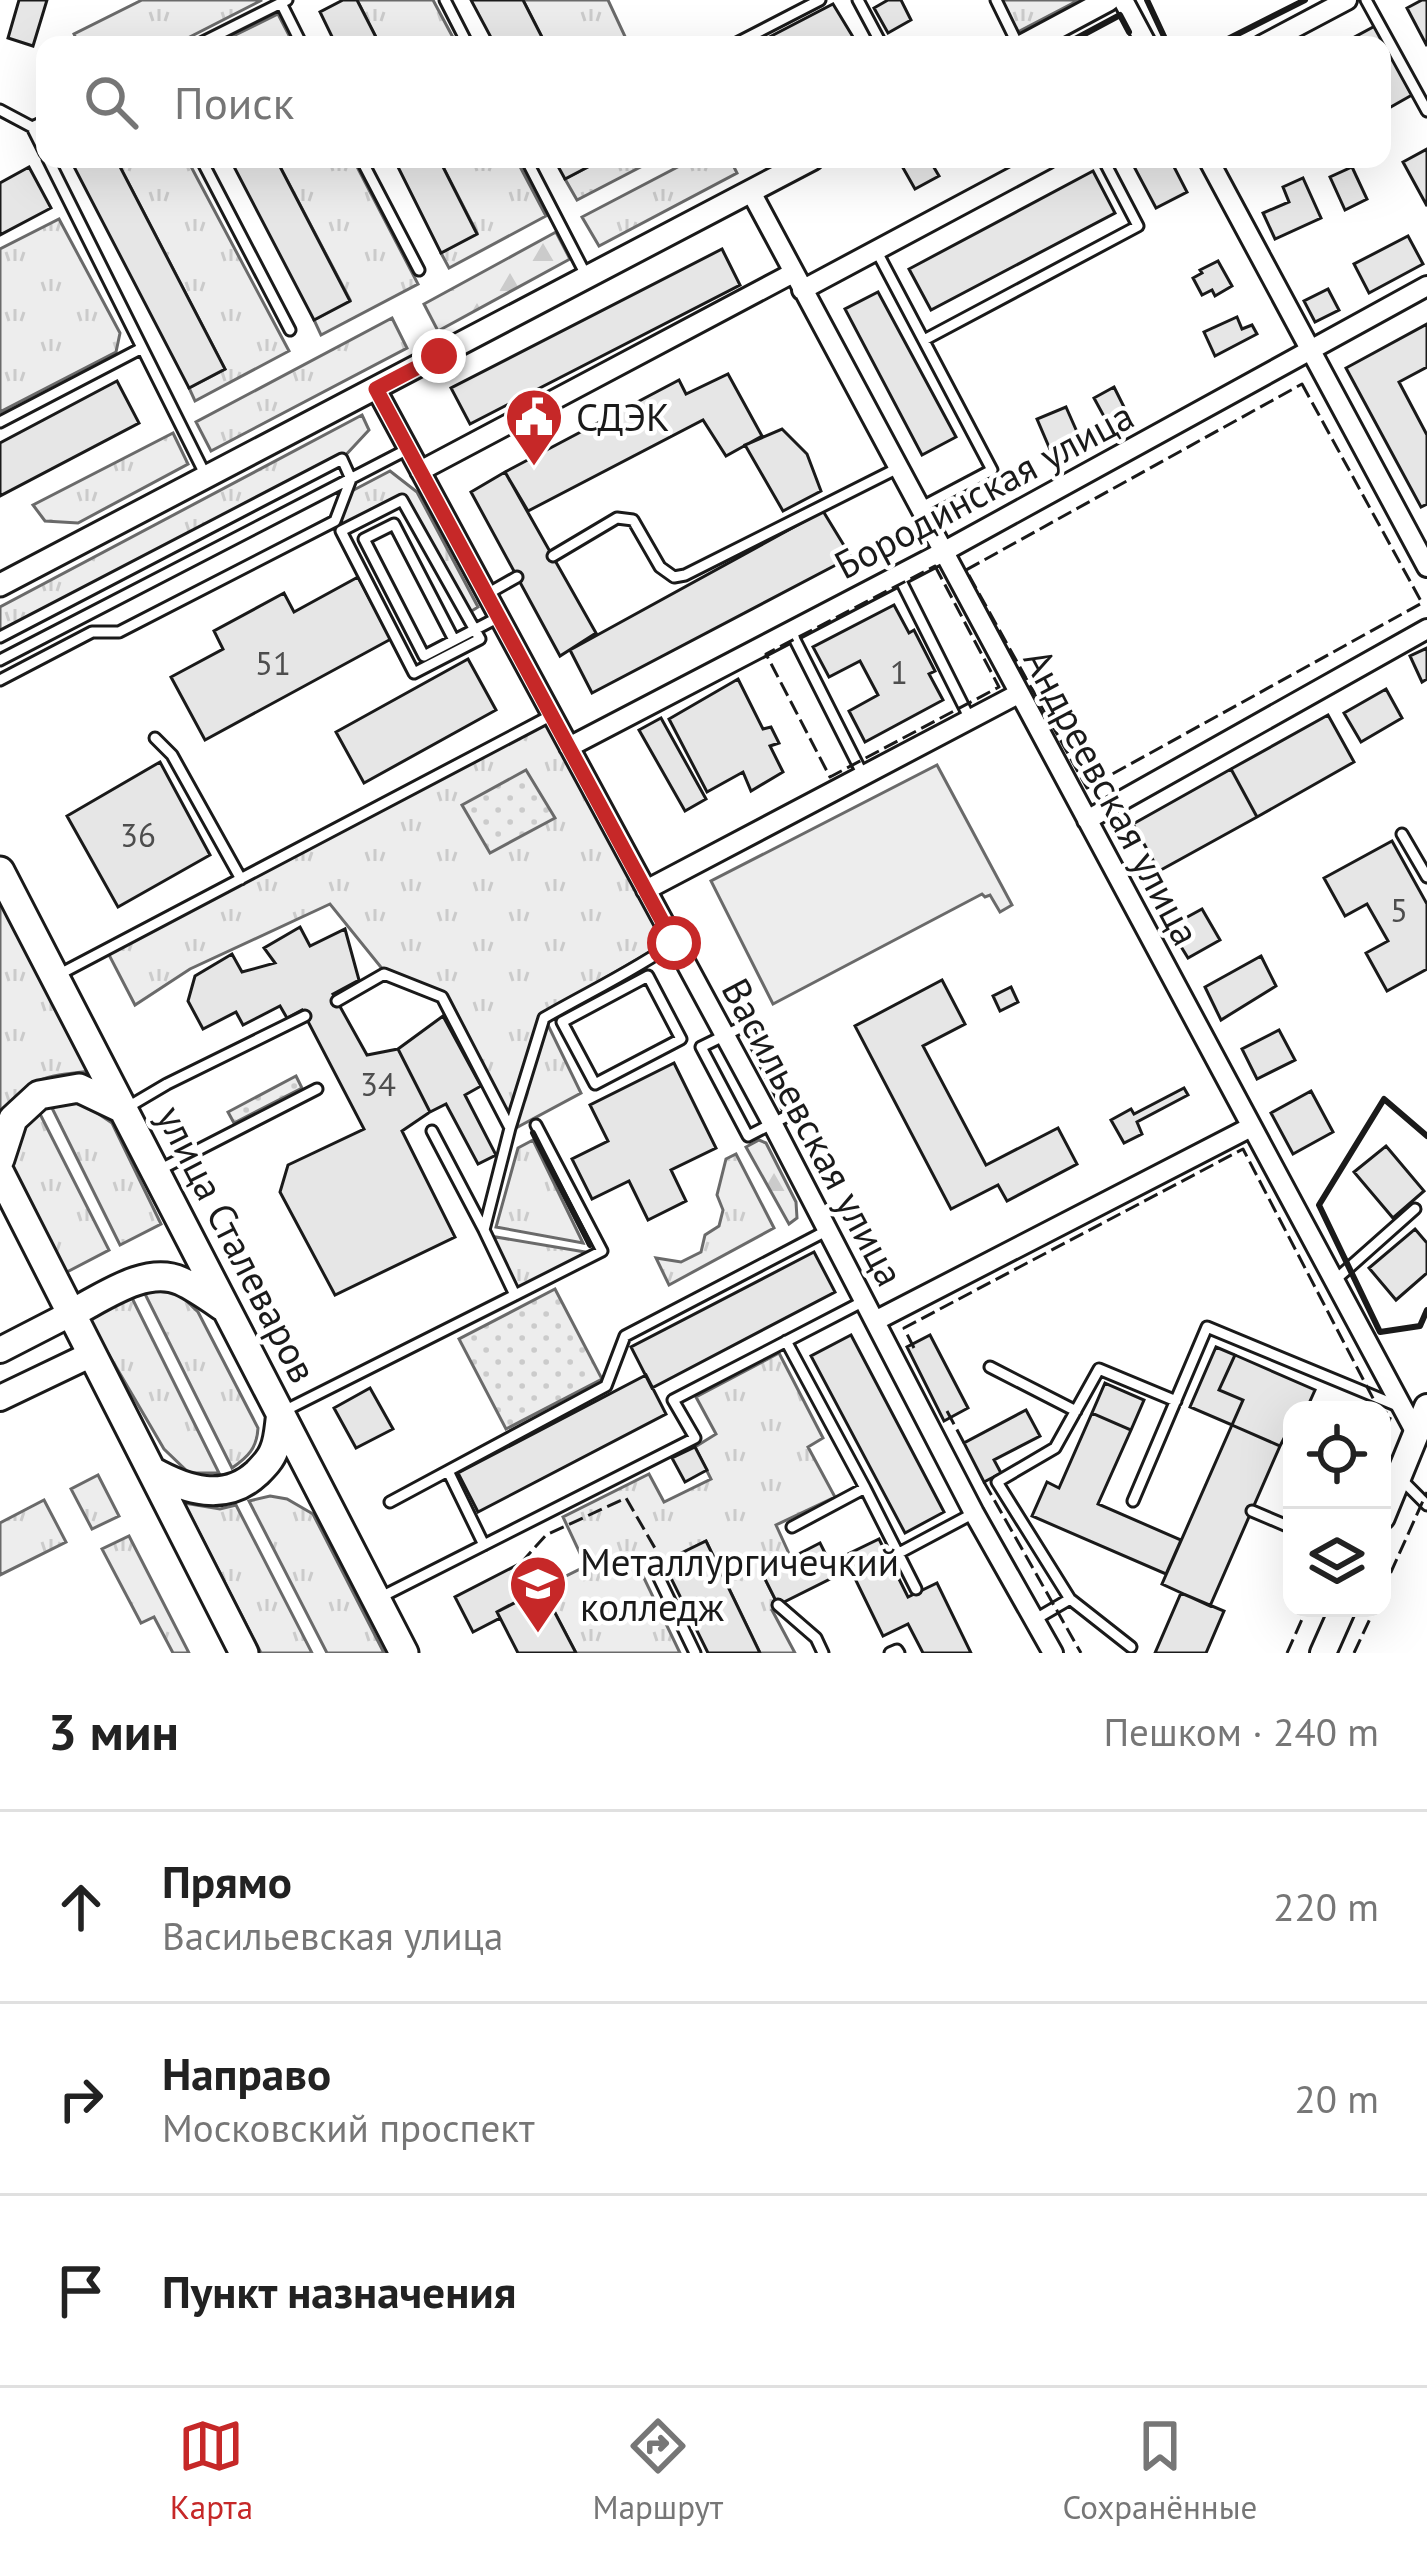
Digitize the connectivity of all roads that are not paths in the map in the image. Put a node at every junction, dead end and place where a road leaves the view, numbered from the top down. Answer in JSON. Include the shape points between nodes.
{"nodes":[{"id":1,"x":445,"y":0,"type":"edge"},
{"id":2,"x":820,"y":0,"type":"edge"},
{"id":3,"x":858,"y":0,"type":"edge"},
{"id":4,"x":996,"y":0,"type":"edge"},
{"id":5,"x":1108,"y":0,"type":"edge"},
{"id":6,"x":1123,"y":0,"type":"edge"},
{"id":7,"x":1346,"y":0,"type":"edge"},
{"id":8,"x":1366,"y":0,"type":"edge"},
{"id":9,"x":284,"y":2,"type":"edge"},
{"id":10,"x":215,"y":36,"type":"edge"},
{"id":11,"x":298,"y":36,"type":"edge"},
{"id":12,"x":463,"y":36,"type":"edge"},
{"id":13,"x":751,"y":36,"type":"edge"},
{"id":14,"x":876,"y":36,"type":"edge"},
{"id":15,"x":1016,"y":36,"type":"edge"},
{"id":16,"x":1038,"y":36,"type":"edge"},
{"id":17,"x":1142,"y":36,"type":"edge"},
{"id":18,"x":1279,"y":36,"type":"edge"},
{"id":19,"x":1386,"y":36,"type":"edge"},
{"id":20,"x":1391,"y":45,"type":"edge"},
{"id":21,"x":0,"y":110,"type":"edge"},
{"id":22,"x":1427,"y":111,"type":"edge"},
{"id":23,"x":36,"y":126,"type":"edge"},
{"id":24,"x":32,"y":128,"type":"junction"},
{"id":25,"x":36,"y":136,"type":"edge"},
{"id":26,"x":52,"y":168,"type":"edge"},
{"id":27,"x":206,"y":168,"type":"edge"},
{"id":28,"x":366,"y":168,"type":"edge"},
{"id":29,"x":531,"y":168,"type":"edge"},
{"id":30,"x":795,"y":168,"type":"edge"},
{"id":31,"x":1030,"y":168,"type":"edge"},
{"id":32,"x":1107,"y":168,"type":"edge"},
{"id":33,"x":1213,"y":168,"type":"edge"},
{"id":34,"x":751,"y":191,"type":"junction"},
{"id":35,"x":876,"y":250,"type":"junction"},
{"id":36,"x":418,"y":271,"type":"dead end"},
{"id":37,"x":588,"y":278,"type":"junction"},
{"id":38,"x":798,"y":282,"type":"junction"},
{"id":39,"x":1426,"y":288,"type":"edge"},
{"id":40,"x":290,"y":331,"type":"dead end"},
{"id":41,"x":924,"y":340,"type":"junction"},
{"id":42,"x":142,"y":348,"type":"junction"},
{"id":43,"x":1312,"y":351,"type":"junction"},
{"id":44,"x":376,"y":389,"type":"junction"},
{"id":45,"x":0,"y":422,"type":"edge"},
{"id":46,"x":408,"y":449,"type":"junction"},
{"id":47,"x":898,"y":468,"type":"junction"},
{"id":48,"x":420,"y":471,"type":"junction"},
{"id":49,"x":207,"y":478,"type":"junction"},
{"id":50,"x":351,"y":479,"type":"junction"},
{"id":51,"x":920,"y":508,"type":"junction"},
{"id":52,"x":943,"y":552,"type":"junction"},
{"id":53,"x":553,"y":556,"type":"dead end"},
{"id":54,"x":1427,"y":567,"type":"edge"},
{"id":55,"x":898,"y":575,"type":"junction"},
{"id":56,"x":517,"y":577,"type":"dead end"},
{"id":57,"x":0,"y":585,"type":"edge"},
{"id":58,"x":487,"y":594,"type":"junction"},
{"id":59,"x":499,"y":617,"type":"junction"},
{"id":60,"x":475,"y":629,"type":"junction"},
{"id":61,"x":1427,"y":629,"type":"edge"},
{"id":62,"x":790,"y":630,"type":"junction"},
{"id":63,"x":0,"y":637,"type":"edge"},
{"id":64,"x":454,"y":640,"type":"junction"},
{"id":65,"x":0,"y":660,"type":"edge"},
{"id":66,"x":0,"y":680,"type":"edge"},
{"id":67,"x":1018,"y":694,"type":"junction"},
{"id":68,"x":552,"y":716,"type":"junction"},
{"id":69,"x":970,"y":719,"type":"junction"},
{"id":70,"x":155,"y":738,"type":"dead end"},
{"id":71,"x":569,"y":747,"type":"junction"},
{"id":72,"x":863,"y":775,"type":"junction"},
{"id":73,"x":1087,"y":820,"type":"junction"},
{"id":74,"x":1402,"y":834,"type":"dead end"},
{"id":75,"x":0,"y":871,"type":"edge"},
{"id":76,"x":1427,"y":877,"type":"edge"},
{"id":77,"x":241,"y":879,"type":"junction"},
{"id":78,"x":646,"y":890,"type":"junction"},
{"id":79,"x":674,"y":943,"type":"junction"},
{"id":80,"x":619,"y":975,"type":"junction"},
{"id":81,"x":55,"y":977,"type":"junction"},
{"id":82,"x":625,"y":988,"type":"junction"},
{"id":83,"x":337,"y":1001,"type":"dead end"},
{"id":84,"x":305,"y":1016,"type":"dead end"},
{"id":85,"x":725,"y":1035,"type":"junction"},
{"id":86,"x":317,"y":1089,"type":"dead end"},
{"id":87,"x":123,"y":1109,"type":"junction"},
{"id":88,"x":536,"y":1124,"type":"dead end"},
{"id":89,"x":772,"y":1124,"type":"junction"},
{"id":90,"x":1251,"y":1127,"type":"junction"},
{"id":91,"x":510,"y":1128,"type":"junction"},
{"id":92,"x":432,"y":1131,"type":"dead end"},
{"id":93,"x":0,"y":1159,"type":"edge"},
{"id":94,"x":156,"y":1172,"type":"junction"},
{"id":95,"x":0,"y":1173,"type":"edge"},
{"id":96,"x":1415,"y":1210,"type":"dead end"},
{"id":97,"x":484,"y":1230,"type":"junction"},
{"id":98,"x":828,"y":1231,"type":"junction"},
{"id":99,"x":1334,"y":1281,"type":"junction"},
{"id":100,"x":515,"y":1295,"type":"junction"},
{"id":101,"x":864,"y":1300,"type":"junction"},
{"id":102,"x":227,"y":1309,"type":"junction"},
{"id":103,"x":70,"y":1315,"type":"junction"},
{"id":104,"x":875,"y":1321,"type":"junction"},
{"id":105,"x":786,"y":1341,"type":"junction"},
{"id":106,"x":0,"y":1350,"type":"edge"},
{"id":107,"x":90,"y":1354,"type":"junction"},
{"id":108,"x":990,"y":1367,"type":"dead end"},
{"id":109,"x":0,"y":1398,"type":"edge"},
{"id":110,"x":1176,"y":1401,"type":"junction"},
{"id":111,"x":1415,"y":1407,"type":"edge"},
{"id":112,"x":1076,"y":1411,"type":"junction"},
{"id":113,"x":281,"y":1413,"type":"junction"},
{"id":114,"x":152,"y":1471,"type":"junction"},
{"id":115,"x":448,"y":1471,"type":"junction"},
{"id":116,"x":1399,"y":1477,"type":"junction"},
{"id":117,"x":865,"y":1488,"type":"junction"},
{"id":118,"x":390,"y":1502,"type":"dead end"},
{"id":119,"x":1133,"y":1502,"type":"dead end"},
{"id":120,"x":1427,"y":1504,"type":"edge"},
{"id":121,"x":1385,"y":1509,"type":"edge"},
{"id":122,"x":1252,"y":1511,"type":"dead end"},
{"id":123,"x":974,"y":1513,"type":"junction"},
{"id":124,"x":1283,"y":1524,"type":"edge"},
{"id":125,"x":792,"y":1527,"type":"dead end"},
{"id":126,"x":484,"y":1545,"type":"junction"},
{"id":127,"x":899,"y":1553,"type":"junction"},
{"id":128,"x":659,"y":1578,"type":"dead end"},
{"id":129,"x":916,"y":1589,"type":"dead end"},
{"id":130,"x":376,"y":1599,"type":"junction"},
{"id":131,"x":1070,"y":1599,"type":"junction"},
{"id":132,"x":778,"y":1605,"type":"dead end"},
{"id":133,"x":1339,"y":1617,"type":"edge"},
{"id":134,"x":1034,"y":1620,"type":"junction"},
{"id":135,"x":1131,"y":1647,"type":"dead end"},
{"id":136,"x":1046,"y":1651,"type":"edge"},
{"id":137,"x":244,"y":1653,"type":"edge"},
{"id":138,"x":404,"y":1653,"type":"edge"},
{"id":139,"x":695,"y":1653,"type":"edge"},
{"id":140,"x":823,"y":1653,"type":"edge"},
{"id":141,"x":890,"y":1653,"type":"edge"},
{"id":142,"x":899,"y":1653,"type":"edge"},
{"id":143,"x":1323,"y":1653,"type":"edge"}],
"edges":[{"from":1,"to":12,"type":"lane"},
{"from":2,"to":13,"type":"lane"},
{"from":3,"to":14,"type":"lane"},
{"from":4,"to":15,"type":"lane"},
{"from":5,"to":16,"type":"street"},
{"from":6,"to":17,"type":"street"},
{"from":7,"to":18,"type":"street"},
{"from":8,"to":19,"type":"lane"},
{"from":9,"to":10,"type":"lane"},
{"from":9,"to":11,"type":"lane"},
{"from":20,"to":22,"type":"lane"},
{"from":21,"to":24,"type":"lane"},
{"from":23,"to":24,"type":"lane"},
{"from":24,"to":25,"type":"lane"},
{"from":26,"to":42,"type":"lane"},
{"from":27,"to":40,"type":"lane"},
{"from":28,"to":36,"type":"lane"},
{"from":29,"to":37,"type":"lane"},
{"from":30,"to":34,"type":"street"},
{"from":31,"to":35,"type":"street"},
{"from":32,"to":41,"type":"lane","via":[[1138,226]]},
{"from":33,"to":43,"type":"street"},
{"from":34,"to":37,"type":"street"},
{"from":34,"to":38,"type":"street","name":"Андреевская улица"},
{"from":35,"to":38,"type":"street"},
{"from":35,"to":41,"type":"lane"},
{"from":37,"to":44,"type":"street"},
{"from":38,"to":47,"type":"street","name":"Андреевская улица"},
{"from":38,"to":48,"type":"street"},
{"from":39,"to":43,"type":"street","name":"Бородинская улица"},
{"from":41,"to":51,"type":"lane","via":[[992,470]]},
{"from":42,"to":45,"type":"lane"},
{"from":42,"to":49,"type":"lane"},
{"from":43,"to":52,"type":"street","name":"Бородинская улица"},
{"from":43,"to":54,"type":"street"},
{"from":44,"to":46,"type":"street","name":"Васильевская улица"},
{"from":44,"to":49,"type":"street"},
{"from":46,"to":48,"type":"street","name":"Васильевская улица"},
{"from":46,"to":50,"type":"lane"},
{"from":47,"to":51,"type":"street","name":"Андреевская улица"},
{"from":47,"to":53,"type":"lane","via":[[685,575],[660,567],[633,520],[617,518]]},
{"from":48,"to":58,"type":"street","name":"Васильевская улица"},
{"from":49,"to":57,"type":"street"},
{"from":50,"to":63,"type":"lane","via":[[342,459]]},
{"from":50,"to":65,"type":"lane"},
{"from":50,"to":66,"type":"lane","via":[[334,521],[119,632],[92,632]]},
{"from":51,"to":52,"type":"street","name":"Андреевская улица"},
{"from":52,"to":55,"type":"street","name":"Бородинская улица"},
{"from":52,"to":67,"type":"street","name":"Андреевская улица"},
{"from":55,"to":62,"type":"street","name":"Бородинская улица"},
{"from":55,"to":69,"type":"lane"},
{"from":56,"to":58,"type":"lane"},
{"from":58,"to":59,"type":"street","name":"Васильевская улица"},
{"from":59,"to":60,"type":"lane"},
{"from":59,"to":68,"type":"street","name":"Васильевская улица"},
{"from":60,"to":60,"type":"lane","via":[[402,500],[341,531],[414,673],[480,639]]},
{"from":60,"to":64,"type":"lane"},
{"from":61,"to":73,"type":"street"},
{"from":62,"to":71,"type":"street","name":"Бородинская улица"},
{"from":62,"to":72,"type":"lane"},
{"from":64,"to":64,"type":"lane","via":[[424,656],[364,539],[394,524]]},
{"from":67,"to":69,"type":"street"},
{"from":67,"to":73,"type":"street","name":"Андреевская улица"},
{"from":68,"to":71,"type":"street","name":"Васильевская улица"},
{"from":68,"to":77,"type":"lane"},
{"from":69,"to":72,"type":"street"},
{"from":70,"to":77,"type":"lane"},
{"from":71,"to":78,"type":"street","name":"Васильевская улица"},
{"from":72,"to":78,"type":"street"},
{"from":73,"to":90,"type":"street","name":"Андреевская улица"},
{"from":74,"to":76,"type":"lane"},
{"from":75,"to":81,"type":"main road","name":"улица Сталеваров"},
{"from":77,"to":81,"type":"lane"},
{"from":78,"to":79,"type":"street","name":"Васильевская улица"},
{"from":79,"to":80,"type":"lane"},
{"from":79,"to":85,"type":"street","name":"Васильевская улица"},
{"from":80,"to":82,"type":"lane"},
{"from":80,"to":91,"type":"lane","via":[[544,1018]]},
{"from":81,"to":87,"type":"main road","name":"улица Сталеваров"},
{"from":82,"to":82,"type":"lane","via":[[562,1022],[595,1084],[681,1039],[648,976]]},
{"from":83,"to":91,"type":"lane","via":[[384,974],[442,997]]},
{"from":84,"to":87,"type":"lane"},
{"from":85,"to":89,"type":"street","name":"Васильевская улица"},
{"from":85,"to":89,"type":"lane","via":[[701,1047],[748,1136]]},
{"from":86,"to":94,"type":"lane"},
{"from":87,"to":93,"type":"main road","via":[[79,1088],[39,1094],[13,1119]]},
{"from":87,"to":94,"type":"main road","name":"улица Сталеваров"},
{"from":88,"to":100,"type":"lane","via":[[602,1251]]},
{"from":89,"to":98,"type":"street","name":"Васильевская улица"},
{"from":90,"to":99,"type":"street","name":"Андреевская улица"},
{"from":90,"to":104,"type":"street"},
{"from":91,"to":97,"type":"lane"},
{"from":92,"to":97,"type":"lane"},
{"from":94,"to":102,"type":"main road","name":"улица Сталеваров"},
{"from":95,"to":103,"type":"main road"},
{"from":96,"to":99,"type":"lane"},
{"from":97,"to":100,"type":"lane"},
{"from":98,"to":101,"type":"street","name":"Васильевская улица"},
{"from":98,"to":115,"type":"lane","via":[[625,1336],[606,1386]]},
{"from":99,"to":111,"type":"street","name":"Андреевская улица"},
{"from":100,"to":113,"type":"lane"},
{"from":101,"to":104,"type":"street","name":"Васильевская улица"},
{"from":101,"to":105,"type":"lane"},
{"from":102,"to":103,"type":"main road","via":[[165,1276]]},
{"from":102,"to":113,"type":"main road","name":"улица Сталеваров"},
{"from":103,"to":106,"type":"main road"},
{"from":103,"to":107,"type":"main road"},
{"from":104,"to":123,"type":"street","name":"Васильевская улица"},
{"from":105,"to":117,"type":"lane"},
{"from":105,"to":126,"type":"lane","via":[[673,1400],[695,1438]]},
{"from":107,"to":109,"type":"main road"},
{"from":107,"to":114,"type":"main road"},
{"from":108,"to":112,"type":"lane"},
{"from":110,"to":111,"type":"lane","via":[[1207,1327]]},
{"from":110,"to":112,"type":"lane","via":[[1099,1369]]},
{"from":110,"to":119,"type":"lane"},
{"from":111,"to":116,"type":"main road","via":[[1416,1433]]},
{"from":112,"to":131,"type":"lane","via":[[1055,1448],[997,1482]]},
{"from":113,"to":114,"type":"main road","via":[[273,1455],[235,1487],[200,1491]]},
{"from":113,"to":130,"type":"main road","name":"улица Сталеваров"},
{"from":114,"to":137,"type":"main road"},
{"from":115,"to":118,"type":"lane"},
{"from":115,"to":126,"type":"lane"},
{"from":116,"to":120,"type":"lane"},
{"from":116,"to":121,"type":"main road"},
{"from":117,"to":125,"type":"lane"},
{"from":117,"to":127,"type":"lane"},
{"from":122,"to":124,"type":"lane"},
{"from":123,"to":127,"type":"lane"},
{"from":123,"to":134,"type":"street","name":"Васильевская улица"},
{"from":126,"to":130,"type":"lane"},
{"from":127,"to":129,"type":"lane"},
{"from":128,"to":139,"type":"lane"},
{"from":130,"to":138,"type":"main road","name":"улица Сталеваров"},
{"from":131,"to":134,"type":"lane"},
{"from":131,"to":135,"type":"lane"},
{"from":132,"to":140,"type":"lane"},
{"from":133,"to":143,"type":"main road"},
{"from":134,"to":136,"type":"street","name":"Васильевская улица"},
{"from":141,"to":142,"type":"lane"}]}
